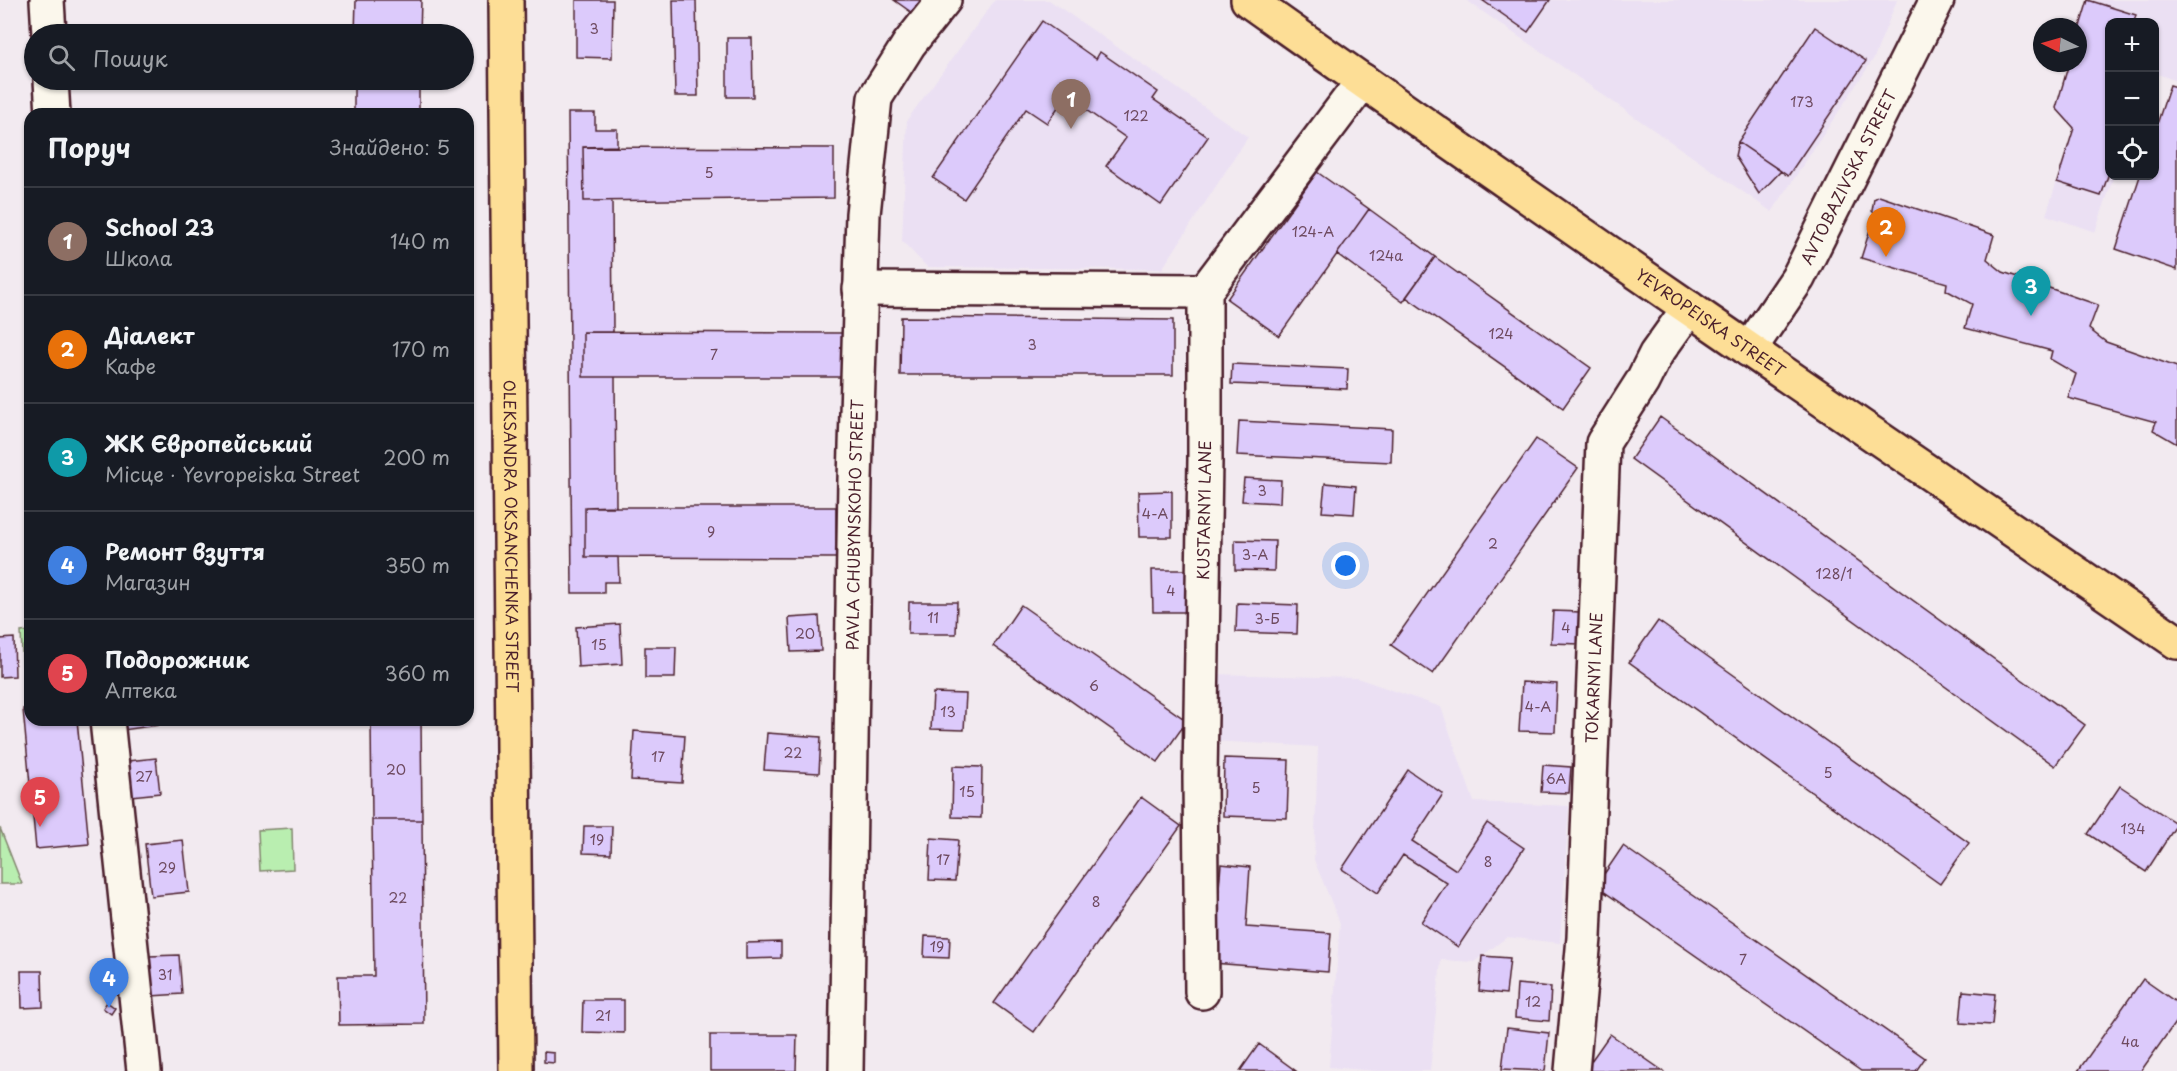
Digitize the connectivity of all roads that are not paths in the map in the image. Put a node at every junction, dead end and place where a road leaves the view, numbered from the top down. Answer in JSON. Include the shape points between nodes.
{"nodes":[{"id":1,"x":47,"y":0,"type":"edge"},
{"id":2,"x":506,"y":0,"type":"edge"},
{"id":3,"x":944,"y":0,"type":"edge"},
{"id":4,"x":1248,"y":0,"type":"edge"},
{"id":5,"x":1937,"y":0,"type":"edge"},
{"id":6,"x":48,"y":24,"type":"edge"},
{"id":7,"x":1363,"y":81,"type":"junction"},
{"id":8,"x":52,"y":90,"type":"edge"},
{"id":9,"x":53,"y":108,"type":"edge"},
{"id":10,"x":860,"y":289,"type":"junction"},
{"id":11,"x":1205,"y":291,"type":"junction"},
{"id":12,"x":1689,"y":308,"type":"junction"},
{"id":13,"x":1749,"y":350,"type":"junction"},
{"id":14,"x":2177,"y":642,"type":"edge"},
{"id":15,"x":108,"y":726,"type":"edge"},
{"id":16,"x":1202,"y":992,"type":"dead end"},
{"id":17,"x":144,"y":1071,"type":"edge"},
{"id":18,"x":516,"y":1071,"type":"edge"},
{"id":19,"x":846,"y":1071,"type":"edge"},
{"id":20,"x":1572,"y":1071,"type":"edge"}],
"edges":[{"from":1,"to":6,"type":"street"},
{"from":2,"to":18,"type":"main road","name":"OLEKSANDRA OKSANCHENKA STREET"},
{"from":3,"to":10,"type":"street","name":"PAVLA CHUBYNSKOHO STREET","via":[[909,44],[875,98]]},
{"from":4,"to":7,"type":"main road","name":"YEVROPEISKA STREET"},
{"from":5,"to":13,"type":"street","name":"AVTOBAZIVSKA STREET","via":[[1798,278]]},
{"from":7,"to":11,"type":"street"},
{"from":7,"to":12,"type":"main road","name":"YEVROPEISKA STREET"},
{"from":8,"to":9,"type":"street"},
{"from":10,"to":11,"type":"street"},
{"from":10,"to":19,"type":"street","name":"PAVLA CHUBYNSKOHO STREET"},
{"from":11,"to":16,"type":"street","name":"KUSTARNYI LANE"},
{"from":12,"to":13,"type":"main road","name":"YEVROPEISKA STREET"},
{"from":12,"to":20,"type":"street","name":"TOKARNYI LANE","via":[[1656,354],[1603,443],[1584,938]]},
{"from":13,"to":14,"type":"main road","name":"YEVROPEISKA STREET"},
{"from":15,"to":17,"type":"street"}]}
